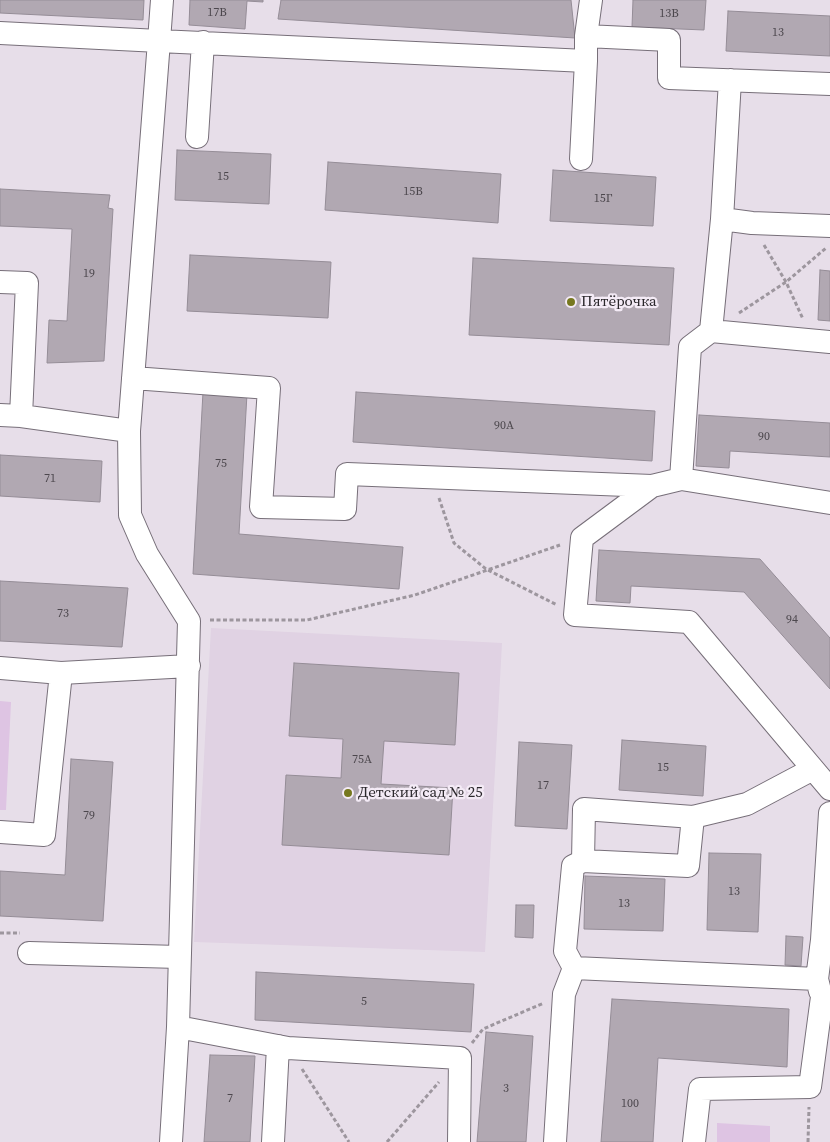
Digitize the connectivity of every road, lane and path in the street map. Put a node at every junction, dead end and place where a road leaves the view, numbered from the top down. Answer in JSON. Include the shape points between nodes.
{"nodes":[{"id":1,"x":162,"y":0,"type":"edge"},
{"id":2,"x":591,"y":0,"type":"edge"},
{"id":3,"x":0,"y":33,"type":"edge"},
{"id":4,"x":586,"y":36,"type":"junction"},
{"id":5,"x":160,"y":41,"type":"junction"},
{"id":6,"x":203,"y":42,"type":"junction"},
{"id":7,"x":586,"y":61,"type":"junction"},
{"id":8,"x":730,"y":80,"type":"junction"},
{"id":9,"x":830,"y":84,"type":"edge"},
{"id":10,"x":197,"y":137,"type":"dead end"},
{"id":11,"x":581,"y":159,"type":"dead end"},
{"id":12,"x":722,"y":219,"type":"junction"},
{"id":13,"x":752,"y":223,"type":"junction"},
{"id":14,"x":830,"y":226,"type":"edge"},
{"id":15,"x":830,"y":244,"type":"edge"},
{"id":16,"x":0,"y":282,"type":"edge"},
{"id":17,"x":786,"y":282,"type":"junction"},
{"id":18,"x":711,"y":331,"type":"junction"},
{"id":19,"x":822,"y":341,"type":"edge"},
{"id":20,"x":133,"y":378,"type":"junction"},
{"id":21,"x":10,"y":416,"type":"edge"},
{"id":22,"x":130,"y":431,"type":"junction"},
{"id":23,"x":432,"y":478,"type":"junction"},
{"id":24,"x":681,"y":479,"type":"junction"},
{"id":25,"x":652,"y":486,"type":"junction"},
{"id":26,"x":830,"y":503,"type":"edge"},
{"id":27,"x":582,"y":538,"type":"junction"},
{"id":28,"x":486,"y":569,"type":"junction"},
{"id":29,"x":575,"y":615,"type":"junction"},
{"id":30,"x":189,"y":620,"type":"junction"},
{"id":31,"x":189,"y":666,"type":"junction"},
{"id":32,"x":0,"y":668,"type":"edge"},
{"id":33,"x":61,"y":673,"type":"junction"},
{"id":34,"x":812,"y":769,"type":"junction"},
{"id":35,"x":830,"y":789,"type":"edge"},
{"id":36,"x":830,"y":813,"type":"edge"},
{"id":37,"x":694,"y":817,"type":"junction"},
{"id":38,"x":0,"y":832,"type":"edge"},
{"id":39,"x":583,"y":861,"type":"junction"},
{"id":40,"x":29,"y":953,"type":"dead end"},
{"id":41,"x":179,"y":957,"type":"junction"},
{"id":42,"x":574,"y":968,"type":"junction"},
{"id":43,"x":823,"y":991,"type":"edge"},
{"id":44,"x":564,"y":994,"type":"junction"},
{"id":45,"x":178,"y":1028,"type":"junction"},
{"id":46,"x":283,"y":1047,"type":"junction"},
{"id":47,"x":460,"y":1058,"type":"junction"},
{"id":48,"x":810,"y":1087,"type":"junction"},
{"id":49,"x":171,"y":1142,"type":"edge"},
{"id":50,"x":273,"y":1142,"type":"edge"},
{"id":51,"x":349,"y":1142,"type":"edge"},
{"id":52,"x":387,"y":1142,"type":"edge"},
{"id":53,"x":459,"y":1142,"type":"edge"},
{"id":54,"x":556,"y":1142,"type":"edge"},
{"id":55,"x":694,"y":1142,"type":"edge"},
{"id":56,"x":808,"y":1142,"type":"edge"}],
"edges":[{"from":1,"to":5,"type":"lane"},
{"from":2,"to":4,"type":"lane"},
{"from":3,"to":5,"type":"lane"},
{"from":4,"to":7,"type":"lane"},
{"from":4,"to":8,"type":"lane","via":[[669,40],[668,78]]},
{"from":5,"to":6,"type":"lane"},
{"from":5,"to":20,"type":"lane"},
{"from":6,"to":7,"type":"lane"},
{"from":6,"to":10,"type":"lane"},
{"from":7,"to":11,"type":"lane"},
{"from":8,"to":9,"type":"lane"},
{"from":8,"to":12,"type":"lane"},
{"from":12,"to":13,"type":"lane"},
{"from":12,"to":18,"type":"lane"},
{"from":13,"to":14,"type":"lane"},
{"from":13,"to":17,"type":"path"},
{"from":15,"to":17,"type":"path"},
{"from":16,"to":21,"type":"lane","via":[[27,283]]},
{"from":17,"to":18,"type":"path"},
{"from":17,"to":19,"type":"path"},
{"from":18,"to":19,"type":"lane"},
{"from":18,"to":24,"type":"lane","via":[[690,347]]},
{"from":20,"to":22,"type":"lane"},
{"from":20,"to":23,"type":"lane","via":[[269,388],[261,507],[345,509],[347,474]]},
{"from":21,"to":22,"type":"lane"},
{"from":22,"to":30,"type":"lane","via":[[130,515],[147,554]]},
{"from":23,"to":25,"type":"lane"},
{"from":23,"to":28,"type":"path","via":[[454,543]]},
{"from":24,"to":25,"type":"lane"},
{"from":24,"to":26,"type":"lane"},
{"from":25,"to":27,"type":"lane"},
{"from":27,"to":28,"type":"path"},
{"from":27,"to":29,"type":"lane"},
{"from":28,"to":29,"type":"path"},
{"from":28,"to":30,"type":"path","via":[[415,595],[307,620]]},
{"from":29,"to":34,"type":"lane","via":[[689,622]]},
{"from":30,"to":31,"type":"lane"},
{"from":31,"to":33,"type":"lane"},
{"from":31,"to":41,"type":"lane"},
{"from":32,"to":33,"type":"lane"},
{"from":33,"to":38,"type":"lane","via":[[44,835]]},
{"from":34,"to":35,"type":"lane"},
{"from":34,"to":37,"type":"lane","via":[[748,804]]},
{"from":36,"to":43,"type":"lane","via":[[822,940]]},
{"from":37,"to":39,"type":"lane","via":[[688,866]]},
{"from":37,"to":39,"type":"lane","via":[[584,809]]},
{"from":39,"to":42,"type":"lane","via":[[573,866],[565,951]]},
{"from":40,"to":41,"type":"lane"},
{"from":41,"to":45,"type":"lane"},
{"from":42,"to":43,"type":"lane"},
{"from":42,"to":44,"type":"lane"},
{"from":43,"to":48,"type":"lane"},
{"from":44,"to":47,"type":"path","via":[[483,1030]]},
{"from":44,"to":54,"type":"lane"},
{"from":45,"to":46,"type":"lane"},
{"from":45,"to":49,"type":"lane"},
{"from":46,"to":47,"type":"lane"},
{"from":46,"to":50,"type":"lane"},
{"from":46,"to":51,"type":"path"},
{"from":47,"to":52,"type":"path"},
{"from":47,"to":53,"type":"lane"},
{"from":48,"to":55,"type":"lane","via":[[700,1089]]},
{"from":48,"to":56,"type":"path"}]}
